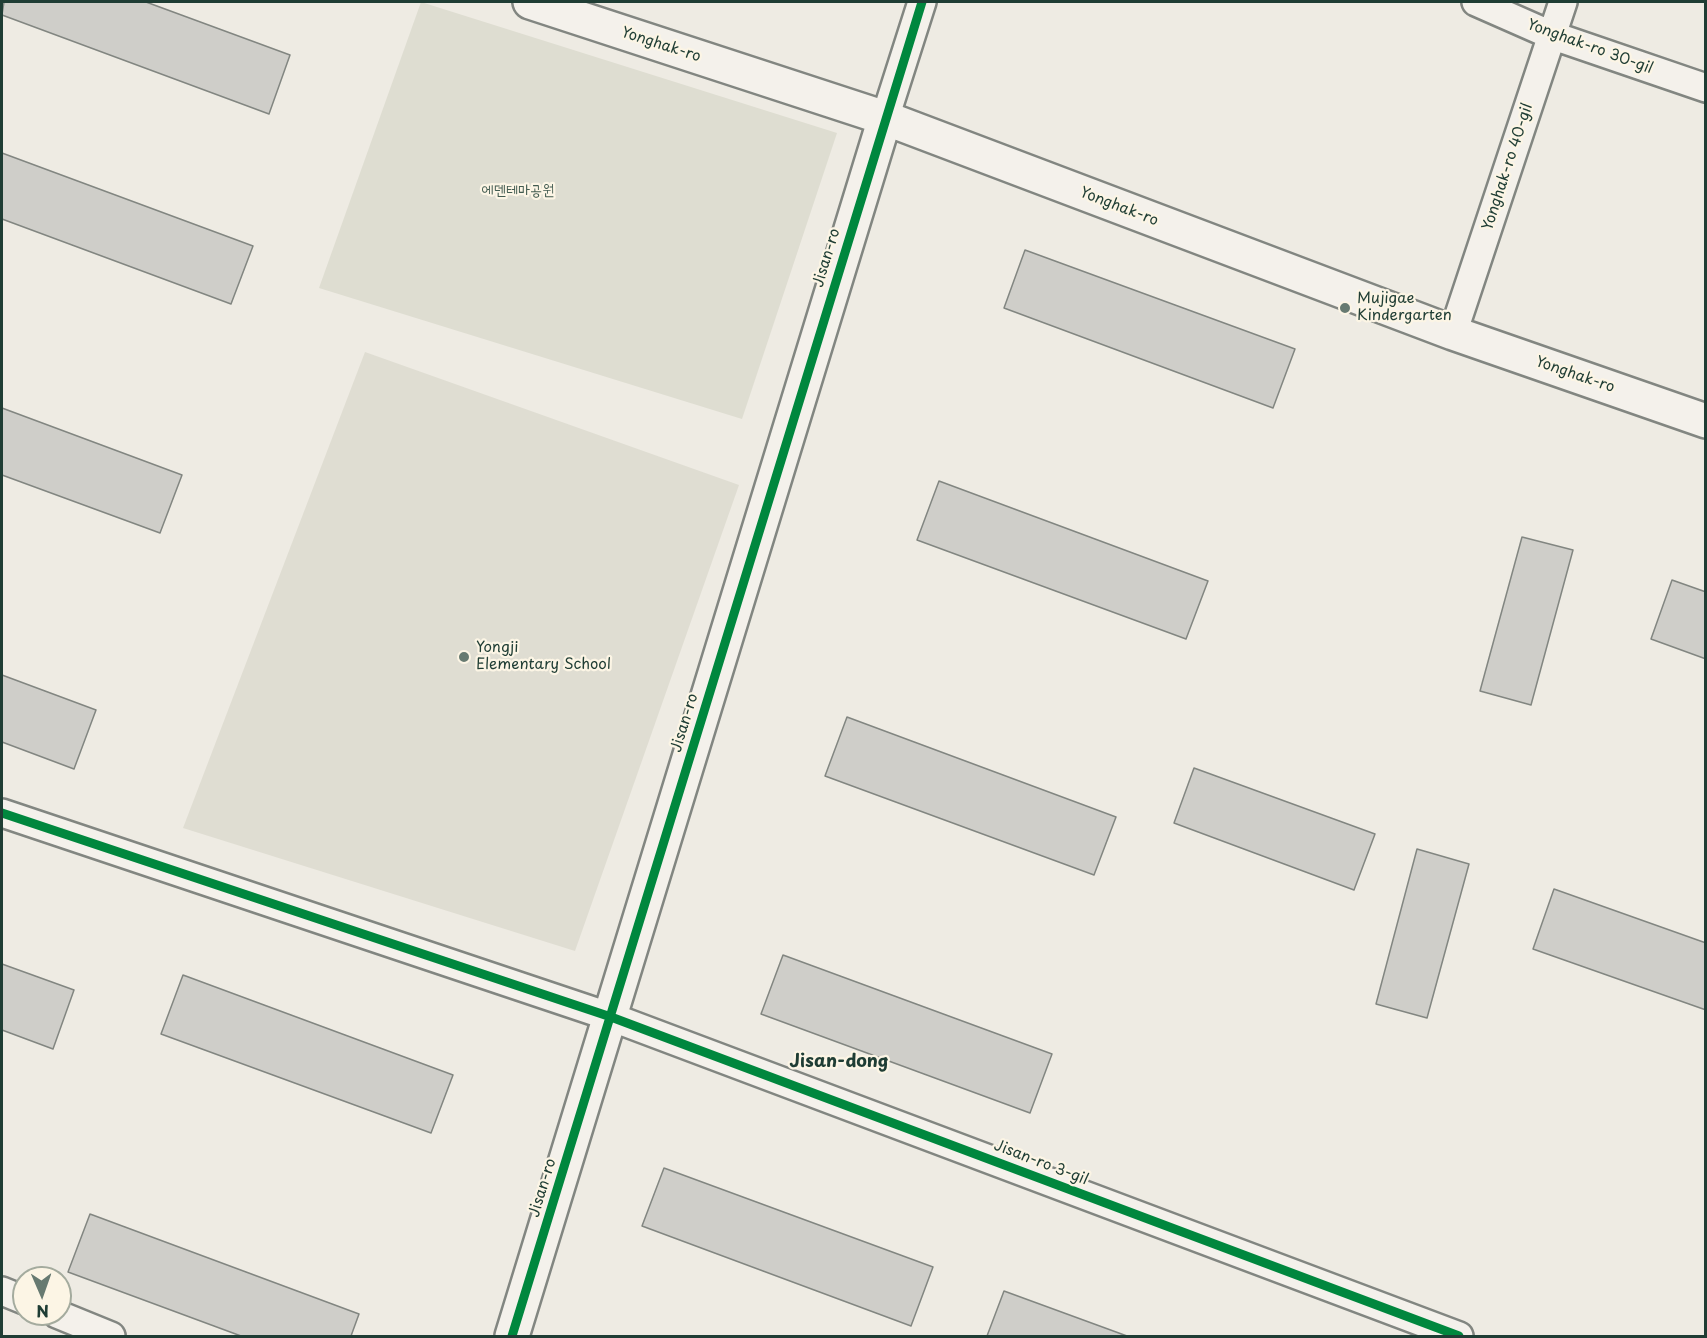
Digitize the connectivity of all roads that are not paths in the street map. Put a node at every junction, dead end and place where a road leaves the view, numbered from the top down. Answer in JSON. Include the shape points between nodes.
{"nodes":[{"id":1,"x":530,"y":2,"type":"edge"},
{"id":2,"x":922,"y":2,"type":"edge"},
{"id":3,"x":1476,"y":2,"type":"edge"},
{"id":4,"x":1563,"y":2,"type":"edge"},
{"id":5,"x":1551,"y":35,"type":"junction"},
{"id":6,"x":1706,"y":88,"type":"edge"},
{"id":7,"x":885,"y":118,"type":"junction"},
{"id":8,"x":1453,"y":333,"type":"junction"},
{"id":9,"x":1706,"y":421,"type":"edge"},
{"id":10,"x":2,"y":813,"type":"edge"},
{"id":11,"x":611,"y":1017,"type":"junction"},
{"id":12,"x":72,"y":1320,"type":"edge"},
{"id":13,"x":111,"y":1336,"type":"edge"},
{"id":14,"x":512,"y":1336,"type":"edge"},
{"id":15,"x":1460,"y":1336,"type":"edge"}],
"edges":[{"from":1,"to":7,"type":"street","name":"Yonghak-ro"},
{"from":2,"to":7,"type":"street"},
{"from":3,"to":5,"type":"street","name":"Yonghak-ro 30-gil"},
{"from":4,"to":5,"type":"street","name":"Yonghak-ro 40-gil"},
{"from":5,"to":6,"type":"street","name":"Yonghak-ro 30-gil"},
{"from":5,"to":8,"type":"street","name":"Yonghak-ro 40-gil"},
{"from":7,"to":8,"type":"street","name":"Yonghak-ro"},
{"from":7,"to":11,"type":"street","name":"Jisan-ro"},
{"from":8,"to":9,"type":"street","name":"Yonghak-ro"},
{"from":10,"to":11,"type":"street","name":"Jisan-ro 3-gil"},
{"from":11,"to":14,"type":"street","name":"Jisan-ro"},
{"from":11,"to":15,"type":"street","name":"Jisan-ro 3-gil"},
{"from":12,"to":13,"type":"street"}]}
